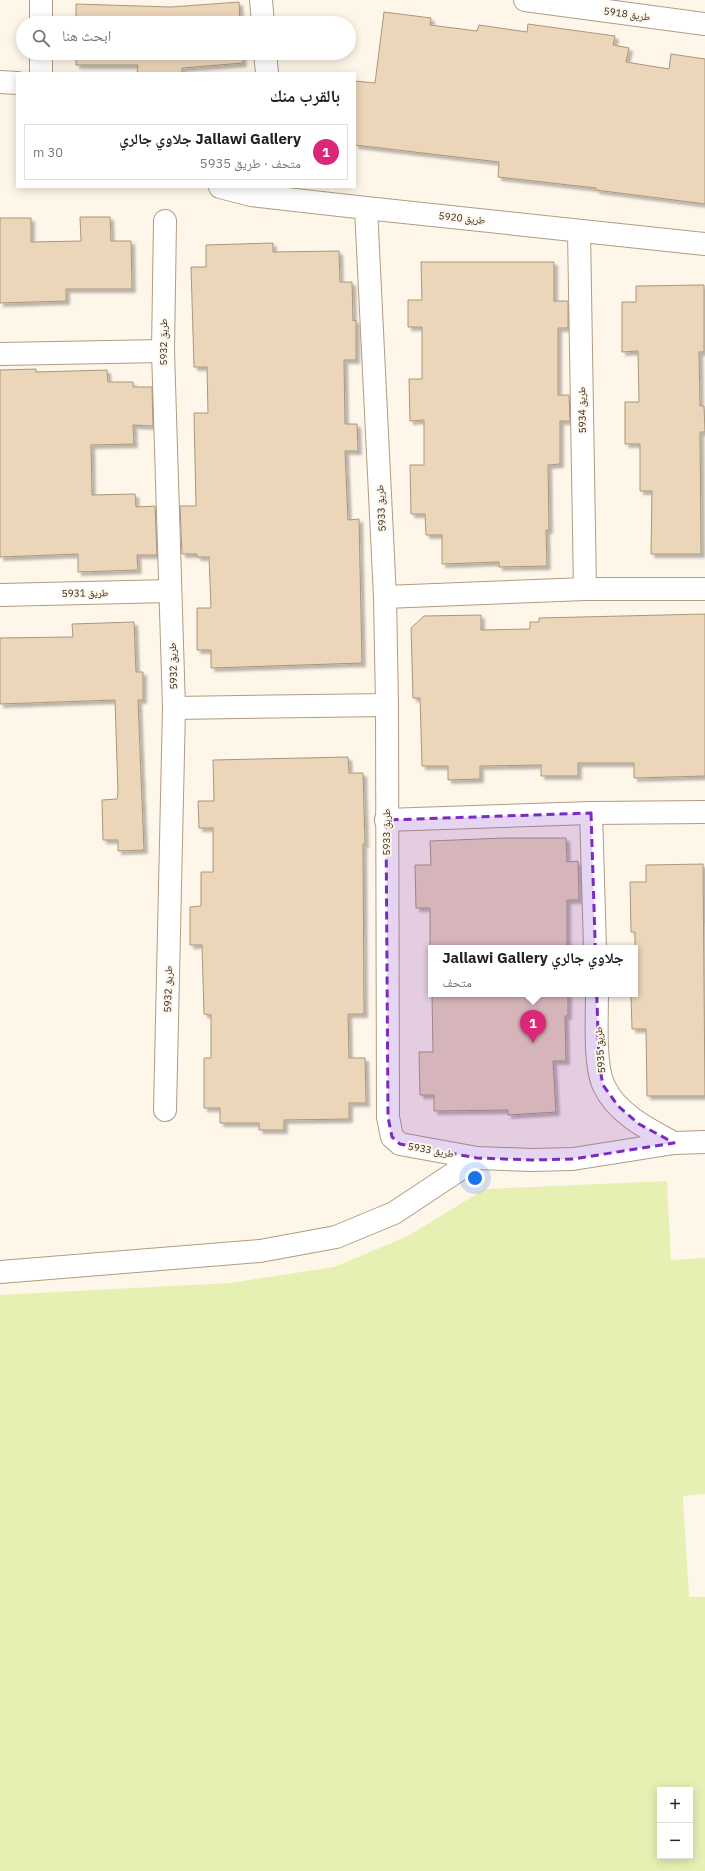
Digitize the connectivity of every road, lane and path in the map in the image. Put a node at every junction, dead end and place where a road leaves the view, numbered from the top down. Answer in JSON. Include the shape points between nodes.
{"nodes":[{"id":1,"x":41,"y":0,"type":"edge"},
{"id":2,"x":261,"y":0,"type":"edge"},
{"id":3,"x":525,"y":0,"type":"edge"},
{"id":4,"x":41,"y":16,"type":"edge"},
{"id":5,"x":262,"y":16,"type":"edge"},
{"id":6,"x":705,"y":24,"type":"edge"},
{"id":7,"x":41,"y":60,"type":"edge"},
{"id":8,"x":266,"y":60,"type":"edge"},
{"id":9,"x":41,"y":72,"type":"edge"},
{"id":10,"x":267,"y":72,"type":"edge"},
{"id":11,"x":0,"y":82,"type":"edge"},
{"id":12,"x":16,"y":83,"type":"edge"},
{"id":13,"x":224,"y":188,"type":"edge"},
{"id":14,"x":276,"y":192,"type":"edge"},
{"id":15,"x":366,"y":208,"type":"junction"},
{"id":16,"x":165,"y":221,"type":"dead end"},
{"id":17,"x":579,"y":231,"type":"junction"},
{"id":18,"x":705,"y":244,"type":"edge"},
{"id":19,"x":163,"y":351,"type":"junction"},
{"id":20,"x":0,"y":354,"type":"edge"},
{"id":21,"x":585,"y":589,"type":"junction"},
{"id":22,"x":705,"y":589,"type":"edge"},
{"id":23,"x":170,"y":591,"type":"junction"},
{"id":24,"x":0,"y":595,"type":"edge"},
{"id":25,"x":385,"y":597,"type":"junction"},
{"id":26,"x":387,"y":704,"type":"junction"},
{"id":27,"x":174,"y":708,"type":"junction"},
{"id":28,"x":705,"y":812,"type":"edge"},
{"id":29,"x":591,"y":813,"type":"junction"},
{"id":30,"x":386,"y":820,"type":"junction"},
{"id":31,"x":595,"y":945,"type":"edge"},
{"id":32,"x":597,"y":997,"type":"edge"},
{"id":33,"x":165,"y":1110,"type":"dead end"},
{"id":34,"x":705,"y":1142,"type":"edge"},
{"id":35,"x":674,"y":1143,"type":"junction"},
{"id":36,"x":477,"y":1158,"type":"junction"},
{"id":37,"x":0,"y":1272,"type":"edge"}],
"edges":[{"from":1,"to":4,"type":"street"},
{"from":2,"to":5,"type":"street"},
{"from":3,"to":6,"type":"street","name":"طريق 5918"},
{"from":7,"to":9,"type":"street"},
{"from":8,"to":10,"type":"street"},
{"from":11,"to":12,"type":"street"},
{"from":13,"to":14,"type":"street","name":"طريق 5920","via":[[251,195]]},
{"from":14,"to":15,"type":"street","name":"طريق 5920"},
{"from":15,"to":17,"type":"street","name":"طريق 5920"},
{"from":15,"to":25,"type":"street","name":"طريق 5933"},
{"from":16,"to":19,"type":"street","name":"طريق 5932"},
{"from":17,"to":18,"type":"street","name":"طريق 5920"},
{"from":17,"to":21,"type":"street","name":"طريق 5934"},
{"from":19,"to":20,"type":"street"},
{"from":19,"to":23,"type":"street","name":"طريق 5932"},
{"from":21,"to":22,"type":"street"},
{"from":21,"to":25,"type":"street"},
{"from":23,"to":24,"type":"street","name":"طريق 5931"},
{"from":23,"to":27,"type":"street","name":"طريق 5932"},
{"from":25,"to":26,"type":"street","name":"طريق 5933"},
{"from":26,"to":27,"type":"street"},
{"from":26,"to":30,"type":"street","name":"طريق 5933"},
{"from":27,"to":33,"type":"street","name":"طريق 5932"},
{"from":28,"to":29,"type":"street"},
{"from":29,"to":30,"type":"street"},
{"from":29,"to":31,"type":"street"},
{"from":30,"to":36,"type":"street","name":"طريق 5933","via":[[389,1128],[392,1137],[400,1144]]},
{"from":32,"to":35,"type":"street","name":"طريق 5935","via":[[599,1064],[603,1085],[618,1106],[639,1124]]},
{"from":34,"to":35,"type":"street","name":"طريق 5933"},
{"from":35,"to":36,"type":"street","name":"طريق 5933","via":[[573,1159]]},
{"from":36,"to":37,"type":"street","via":[[394,1213],[336,1237],[260,1251]]}]}
